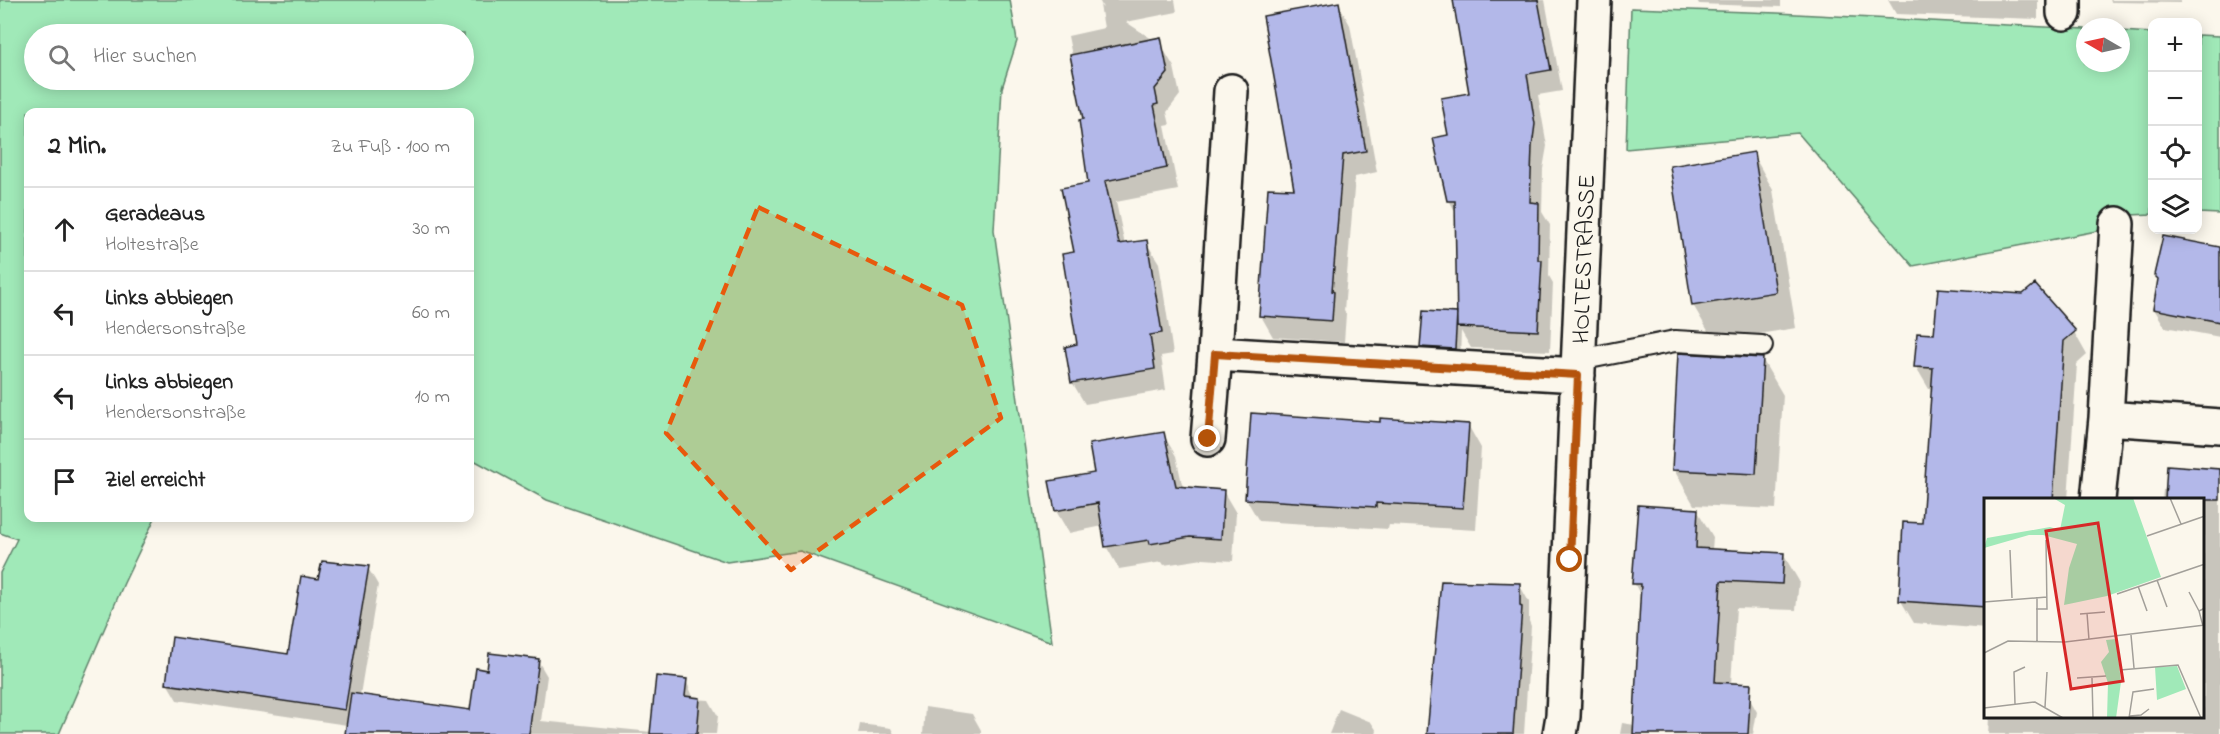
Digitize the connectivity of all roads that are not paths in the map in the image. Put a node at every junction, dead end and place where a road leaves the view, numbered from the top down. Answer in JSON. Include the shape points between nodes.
{"nodes":[{"id":1,"x":1594,"y":0,"type":"edge"},
{"id":2,"x":1232,"y":91,"type":"dead end"},
{"id":3,"x":2117,"y":224,"type":"dead end"},
{"id":4,"x":1762,"y":346,"type":"dead end"},
{"id":5,"x":1215,"y":354,"type":"junction"},
{"id":6,"x":1578,"y":367,"type":"junction"},
{"id":7,"x":2106,"y":418,"type":"junction"},
{"id":8,"x":2220,"y":426,"type":"edge"},
{"id":9,"x":1208,"y":439,"type":"dead end"},
{"id":10,"x":2098,"y":498,"type":"edge"},
{"id":11,"x":1560,"y":734,"type":"edge"}],
"edges":[{"from":1,"to":6,"type":"street","name":"HOLTESTRASSE"},
{"from":2,"to":5,"type":"street"},
{"from":3,"to":7,"type":"street"},
{"from":4,"to":6,"type":"lane","via":[[1675,341]]},
{"from":5,"to":6,"type":"street"},
{"from":5,"to":9,"type":"street"},
{"from":6,"to":11,"type":"street","name":"HOLTESTRASSE"},
{"from":7,"to":8,"type":"street"},
{"from":7,"to":10,"type":"street"}]}
